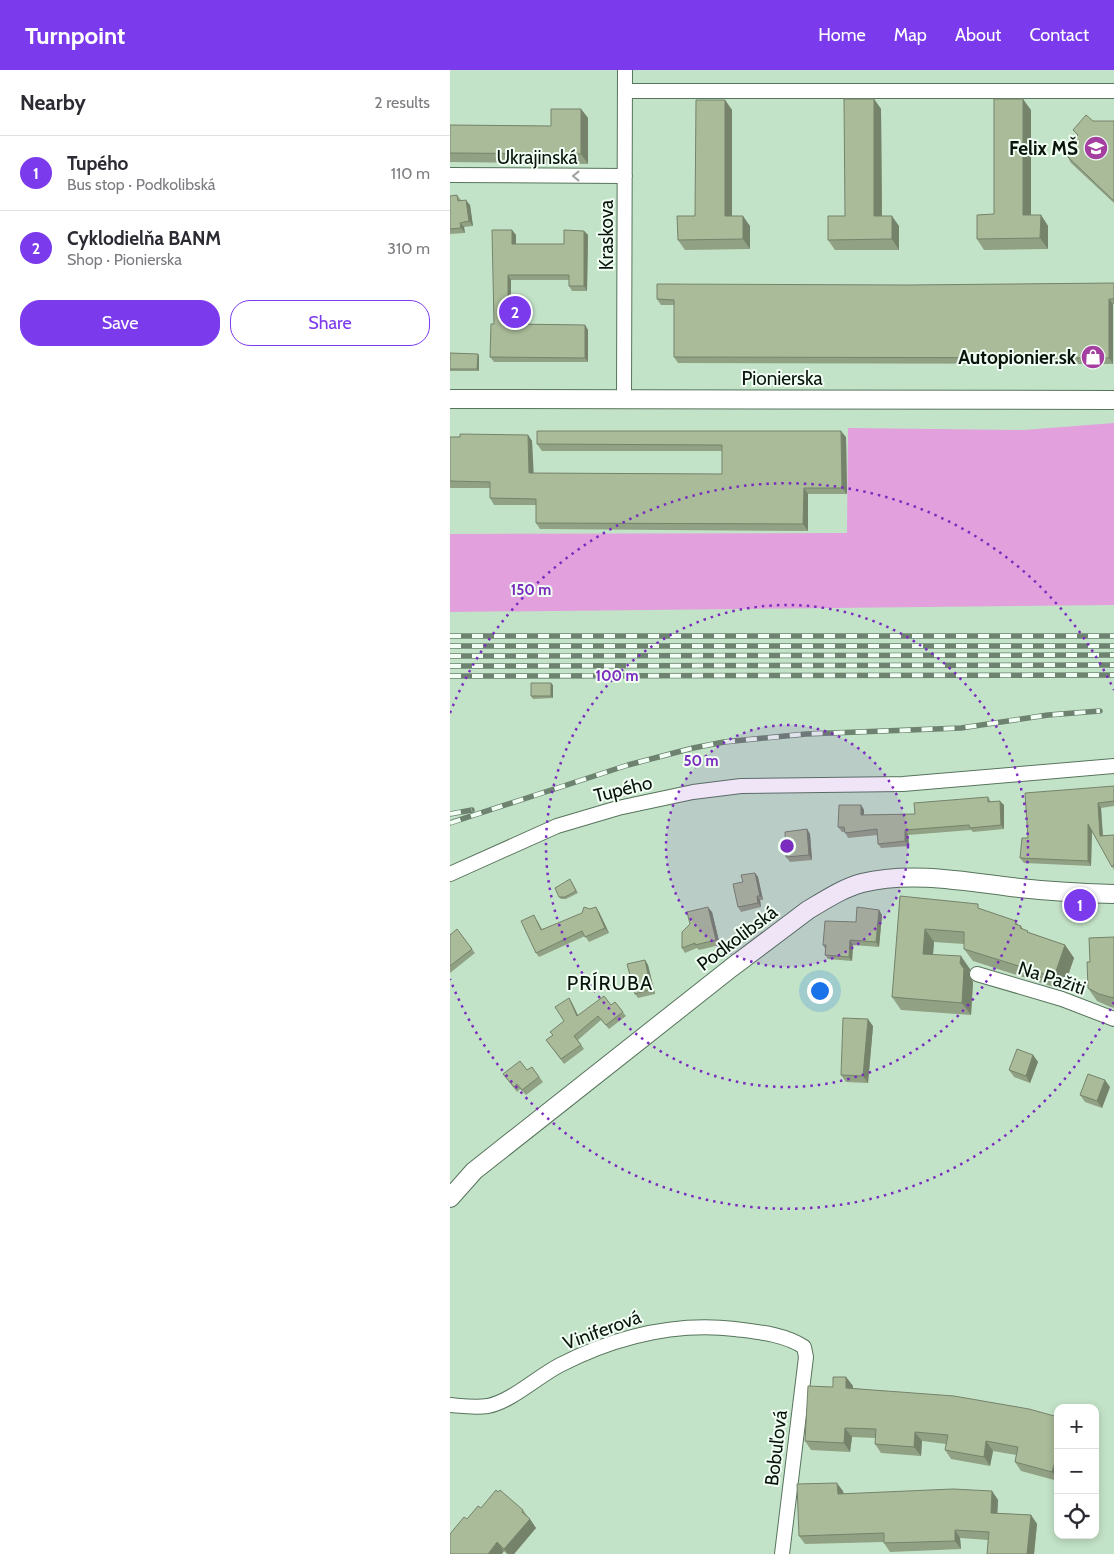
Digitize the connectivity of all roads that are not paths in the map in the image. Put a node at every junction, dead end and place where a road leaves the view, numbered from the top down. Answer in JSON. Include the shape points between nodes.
{"nodes":[{"id":1,"x":625,"y":70,"type":"edge"},
{"id":2,"x":625,"y":91,"type":"junction"},
{"id":3,"x":1114,"y":91,"type":"edge"},
{"id":4,"x":450,"y":175,"type":"edge"},
{"id":5,"x":625,"y":176,"type":"junction"},
{"id":6,"x":450,"y":398,"type":"edge"},
{"id":7,"x":624,"y":399,"type":"junction"},
{"id":8,"x":1114,"y":400,"type":"edge"},
{"id":9,"x":1114,"y":766,"type":"edge"},
{"id":10,"x":450,"y":874,"type":"edge"},
{"id":11,"x":1114,"y":894,"type":"edge"},
{"id":12,"x":977,"y":974,"type":"edge"},
{"id":13,"x":1114,"y":1019,"type":"edge"},
{"id":14,"x":450,"y":1198,"type":"edge"},
{"id":15,"x":804,"y":1347,"type":"joint"},
{"id":16,"x":450,"y":1405,"type":"edge"},
{"id":17,"x":782,"y":1554,"type":"edge"}],
"edges":[{"from":1,"to":2,"type":"street","name":"Kraskova"},
{"from":2,"to":3,"type":"street"},
{"from":2,"to":5,"type":"street","name":"Kraskova"},
{"from":5,"to":4,"type":"street","name":"Ukrajinská","one_way":true},
{"from":5,"to":7,"type":"street","name":"Kraskova"},
{"from":6,"to":7,"type":"street","name":"Pionierska"},
{"from":7,"to":8,"type":"street","name":"Pionierska"},
{"from":9,"to":10,"type":"street","name":"Tupého","via":[[903,784],[741,786],[693,792],[618,808],[557,826]]},
{"from":11,"to":14,"type":"street","name":"Podkolibská","via":[[898,878],[861,884],[840,892],[808,910],[607,1065],[474,1171]]},
{"from":12,"to":13,"type":"street","name":"Na Pažiti","via":[[1062,999]]},
{"from":15,"to":16,"type":"street","name":"Viniferová","via":[[793,1340],[758,1332],[716,1327],[650,1331],[616,1340],[559,1366],[494,1404],[477,1407]]},
{"from":15,"to":17,"type":"street","name":"Bobuľová","via":[[806,1357]]}]}
